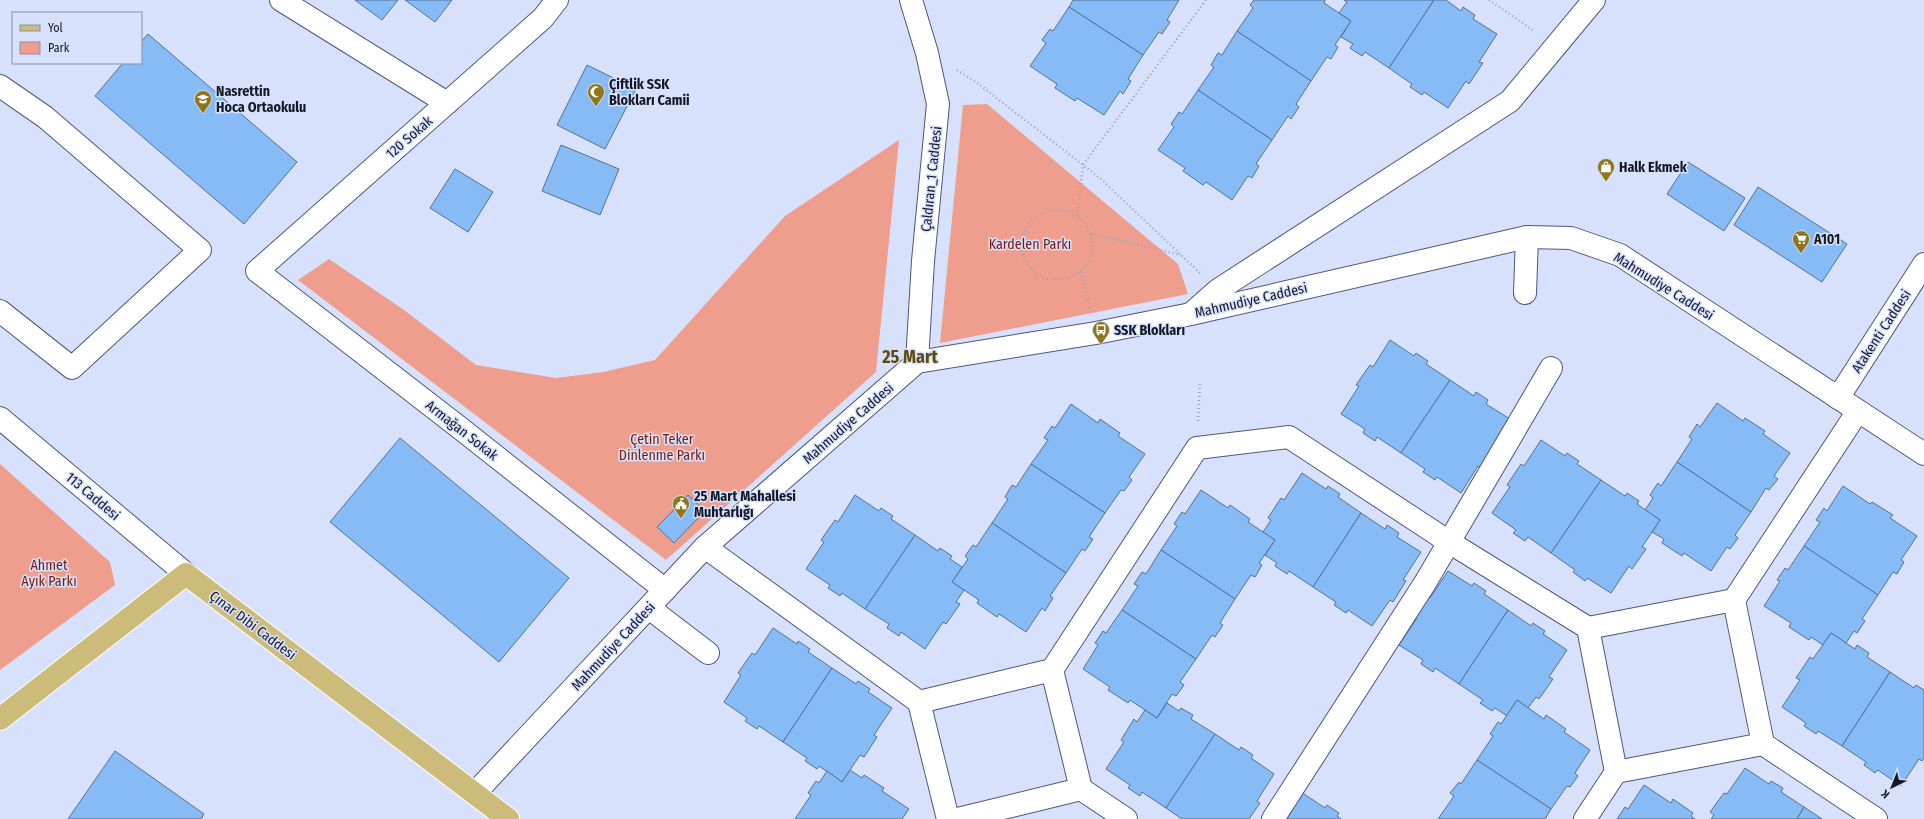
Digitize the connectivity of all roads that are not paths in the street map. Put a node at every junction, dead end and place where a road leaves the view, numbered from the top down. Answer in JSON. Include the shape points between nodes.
{"nodes":[{"id":1,"x":281,"y":0,"type":"edge"},
{"id":2,"x":557,"y":0,"type":"edge"},
{"id":3,"x":912,"y":0,"type":"edge"},
{"id":4,"x":1594,"y":0,"type":"edge"},
{"id":5,"x":0,"y":86,"type":"edge"},
{"id":6,"x":447,"y":103,"type":"junction"},
{"id":7,"x":1527,"y":237,"type":"junction"},
{"id":8,"x":1924,"y":264,"type":"edge"},
{"id":9,"x":257,"y":271,"type":"joint"},
{"id":10,"x":1525,"y":293,"type":"dead end"},
{"id":11,"x":0,"y":311,"type":"edge"},
{"id":12,"x":1191,"y":314,"type":"junction"},
{"id":13,"x":917,"y":362,"type":"junction"},
{"id":14,"x":1551,"y":368,"type":"dead end"},
{"id":15,"x":1838,"y":398,"type":"junction"},
{"id":16,"x":1858,"y":411,"type":"junction"},
{"id":17,"x":0,"y":418,"type":"edge"},
{"id":18,"x":1924,"y":454,"type":"edge"},
{"id":19,"x":1449,"y":542,"type":"junction"},
{"id":20,"x":705,"y":547,"type":"junction"},
{"id":21,"x":186,"y":574,"type":"junction"},
{"id":22,"x":665,"y":590,"type":"junction"},
{"id":23,"x":1734,"y":600,"type":"junction"},
{"id":24,"x":648,"y":608,"type":"junction"},
{"id":25,"x":1588,"y":628,"type":"junction"},
{"id":26,"x":708,"y":653,"type":"dead end"},
{"id":27,"x":1052,"y":670,"type":"junction"},
{"id":28,"x":918,"y":702,"type":"junction"},
{"id":29,"x":0,"y":719,"type":"edge"},
{"id":30,"x":1763,"y":744,"type":"junction"},
{"id":31,"x":1616,"y":772,"type":"junction"},
{"id":32,"x":1081,"y":789,"type":"junction"},
{"id":33,"x":475,"y":793,"type":"junction"},
{"id":34,"x":508,"y":819,"type":"edge"},
{"id":35,"x":948,"y":819,"type":"edge"},
{"id":36,"x":958,"y":819,"type":"edge"},
{"id":37,"x":1126,"y":819,"type":"edge"},
{"id":38,"x":1273,"y":819,"type":"edge"},
{"id":39,"x":1585,"y":819,"type":"edge"},
{"id":40,"x":1876,"y":819,"type":"edge"}],
"edges":[{"from":1,"to":6,"type":"street"},
{"from":2,"to":6,"type":"street","name":"120 Sokak","via":[[543,18]]},
{"from":3,"to":13,"type":"street","name":"Çaldıran_1 Caddesi","via":[[938,104],[923,261]]},
{"from":4,"to":12,"type":"street","via":[[1510,101],[1218,290]]},
{"from":5,"to":11,"type":"street","via":[[44,117],[200,250],[72,368]]},
{"from":6,"to":9,"type":"street","name":"120 Sokak"},
{"from":7,"to":10,"type":"street"},
{"from":7,"to":12,"type":"street","name":"Mahmudiye Caddesi"},
{"from":7,"to":15,"type":"street","name":"Mahmudiye Caddesi","via":[[1571,238],[1620,255]]},
{"from":8,"to":15,"type":"street","name":"Atakenti Caddesi"},
{"from":9,"to":22,"type":"street","name":"Armağan Sokak"},
{"from":12,"to":13,"type":"street","name":"Mahmudiye Caddesi","via":[[1096,333]]},
{"from":13,"to":20,"type":"street","name":"Mahmudiye Caddesi"},
{"from":14,"to":19,"type":"street"},
{"from":15,"to":16,"type":"street","name":"Mahmudiye Caddesi"},
{"from":16,"to":18,"type":"street","name":"Mahmudiye Caddesi"},
{"from":16,"to":23,"type":"street"},
{"from":17,"to":21,"type":"street","name":"113 Caddesi"},
{"from":19,"to":25,"type":"street"},
{"from":19,"to":27,"type":"street","via":[[1289,437],[1197,448]]},
{"from":19,"to":38,"type":"street"},
{"from":20,"to":22,"type":"street","name":"Mahmudiye Caddesi"},
{"from":20,"to":28,"type":"street"},
{"from":21,"to":29,"type":"main road"},
{"from":21,"to":33,"type":"main road","name":"Çınar Dibi Caddesi"},
{"from":22,"to":24,"type":"street","name":"Mahmudiye Caddesi"},
{"from":23,"to":25,"type":"street"},
{"from":23,"to":30,"type":"street"},
{"from":24,"to":26,"type":"street"},
{"from":24,"to":33,"type":"street","name":"Mahmudiye Caddesi"},
{"from":25,"to":31,"type":"street"},
{"from":27,"to":28,"type":"street"},
{"from":27,"to":32,"type":"street"},
{"from":28,"to":35,"type":"street"},
{"from":30,"to":31,"type":"street"},
{"from":30,"to":40,"type":"street"},
{"from":31,"to":39,"type":"street"},
{"from":32,"to":36,"type":"street"},
{"from":32,"to":37,"type":"street"},
{"from":33,"to":34,"type":"main road","name":"Çınar Dibi Caddesi"}]}
